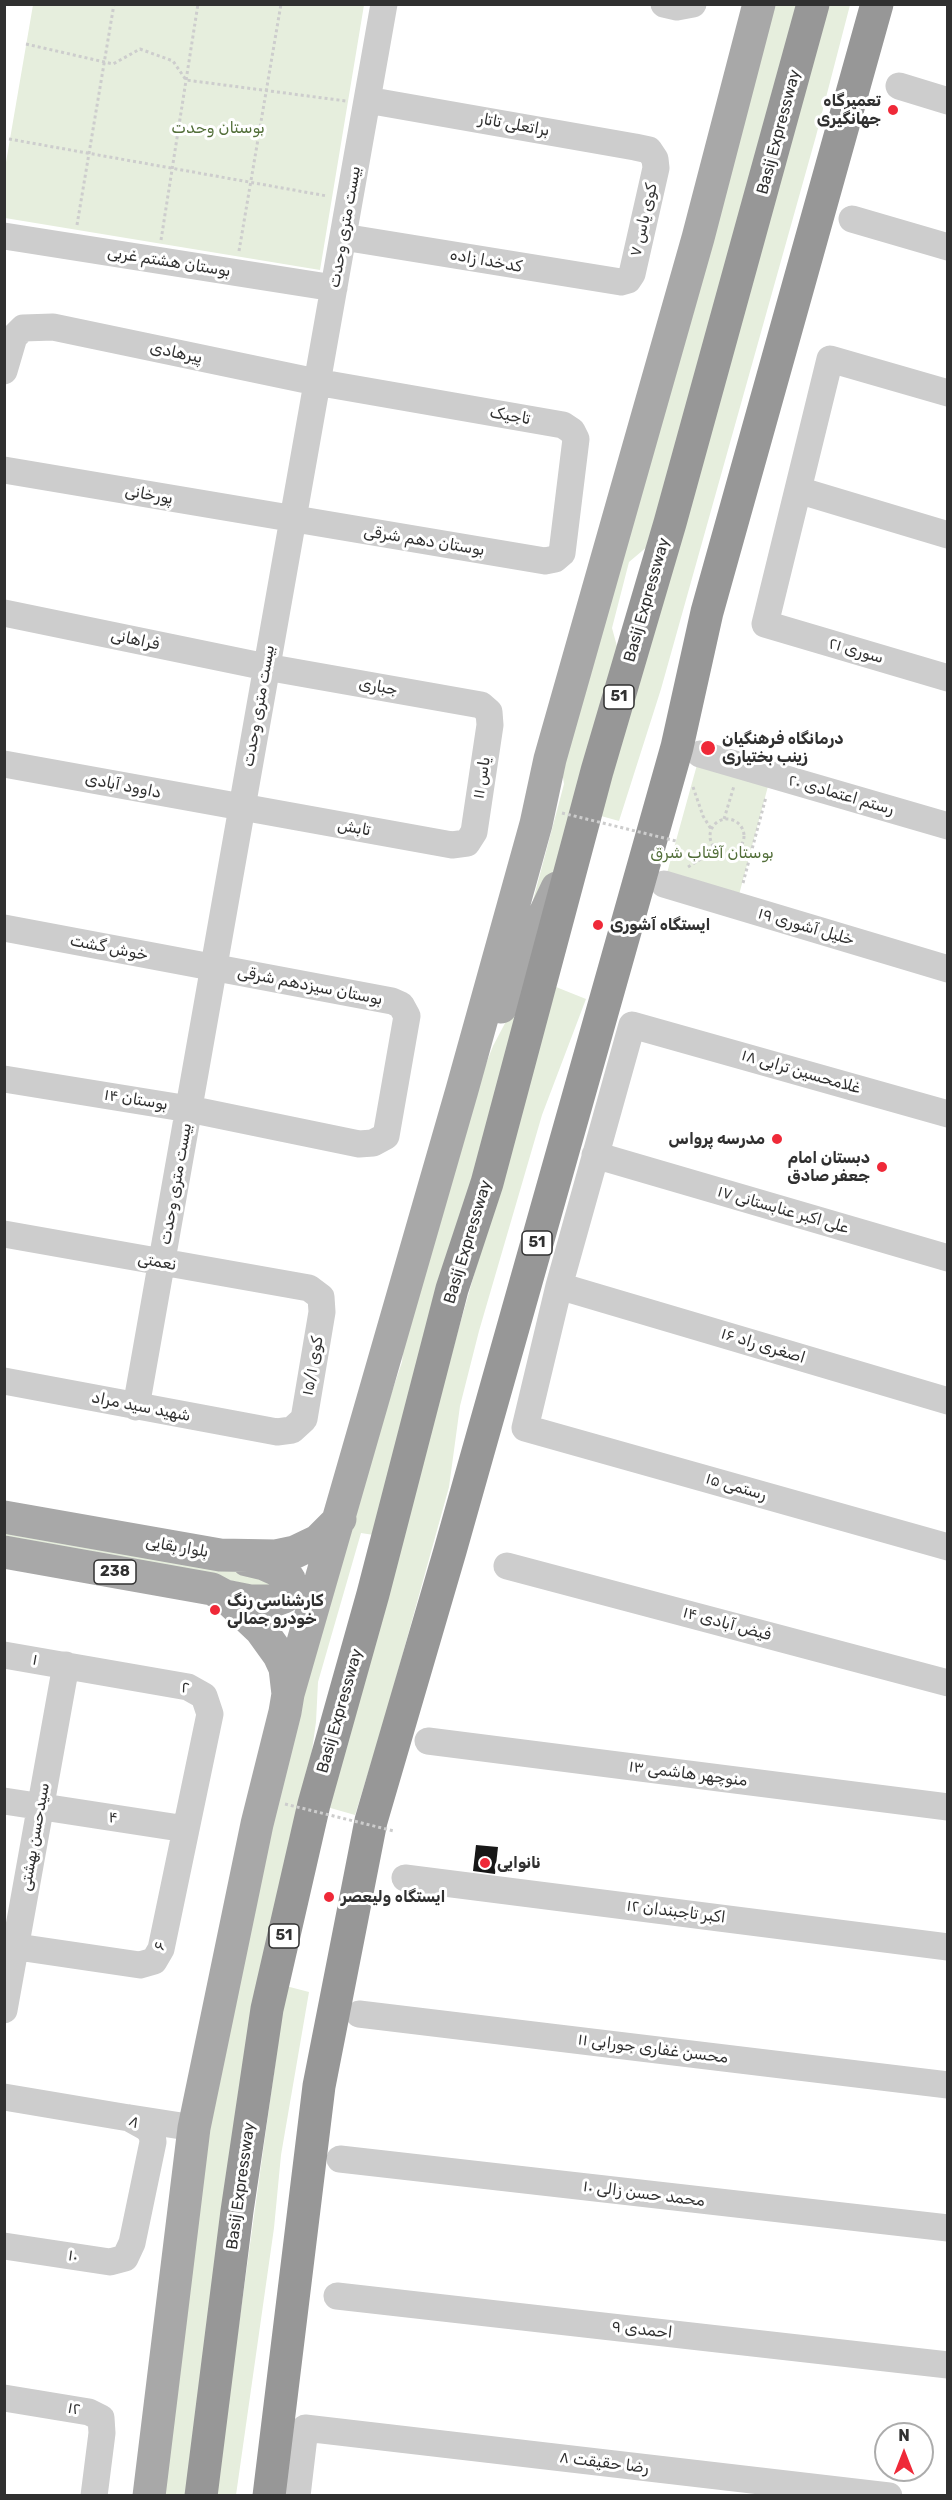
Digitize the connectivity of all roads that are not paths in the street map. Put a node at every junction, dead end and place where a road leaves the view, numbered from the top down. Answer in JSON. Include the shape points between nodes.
{"nodes":[{"id":1,"x":384,"y":4,"type":"edge"},
{"id":2,"x":759,"y":4,"type":"edge"},
{"id":3,"x":813,"y":4,"type":"edge"},
{"id":4,"x":877,"y":4,"type":"edge"},
{"id":5,"x":899,"y":86,"type":"dead end"},
{"id":6,"x":357,"y":100,"type":"junction"},
{"id":7,"x":948,"y":101,"type":"edge"},
{"id":8,"x":656,"y":159,"type":"joint"},
{"id":9,"x":852,"y":219,"type":"dead end"},
{"id":10,"x":4,"y":236,"type":"edge"},
{"id":11,"x":343,"y":237,"type":"junction"},
{"id":12,"x":948,"y":247,"type":"edge"},
{"id":13,"x":628,"y":280,"type":"joint"},
{"id":14,"x":334,"y":288,"type":"junction"},
{"id":15,"x":4,"y":371,"type":"edge"},
{"id":16,"x":316,"y":382,"type":"junction"},
{"id":17,"x":948,"y":393,"type":"edge"},
{"id":18,"x":4,"y":470,"type":"edge"},
{"id":19,"x":798,"y":490,"type":"junction"},
{"id":20,"x":293,"y":520,"type":"junction"},
{"id":21,"x":948,"y":535,"type":"edge"},
{"id":22,"x":555,"y":559,"type":"joint"},
{"id":23,"x":4,"y":613,"type":"edge"},
{"id":24,"x":266,"y":667,"type":"junction"},
{"id":25,"x":948,"y":678,"type":"edge"},
{"id":26,"x":489,"y":712,"type":"joint"},
{"id":27,"x":700,"y":754,"type":"dead end"},
{"id":28,"x":4,"y":764,"type":"edge"},
{"id":29,"x":242,"y":808,"type":"junction"},
{"id":30,"x":572,"y":825,"type":"junction"},
{"id":31,"x":948,"y":826,"type":"edge"},
{"id":32,"x":467,"y":843,"type":"joint"},
{"id":33,"x":664,"y":884,"type":"road end"},
{"id":34,"x":4,"y":928,"type":"edge"},
{"id":35,"x":214,"y":967,"type":"junction"},
{"id":36,"x":948,"y":969,"type":"edge"},
{"id":37,"x":4,"y":1079,"type":"edge"},
{"id":38,"x":462,"y":1090,"type":"junction"},
{"id":39,"x":189,"y":1109,"type":"junction"},
{"id":40,"x":948,"y":1114,"type":"edge"},
{"id":41,"x":373,"y":1143,"type":"joint"},
{"id":42,"x":607,"y":1159,"type":"junction"},
{"id":43,"x":4,"y":1234,"type":"edge"},
{"id":44,"x":948,"y":1258,"type":"edge"},
{"id":45,"x":162,"y":1263,"type":"junction"},
{"id":46,"x":309,"y":1288,"type":"joint"},
{"id":47,"x":569,"y":1289,"type":"junction"},
{"id":48,"x":4,"y":1381,"type":"edge"},
{"id":49,"x":948,"y":1401,"type":"edge"},
{"id":50,"x":136,"y":1407,"type":"junction"},
{"id":51,"x":277,"y":1432,"type":"joint"},
{"id":52,"x":4,"y":1517,"type":"edge"},
{"id":53,"x":340,"y":1519,"type":"junction"},
{"id":54,"x":948,"y":1547,"type":"edge"},
{"id":55,"x":4,"y":1552,"type":"edge"},
{"id":56,"x":220,"y":1554,"type":"junction"},
{"id":57,"x":507,"y":1566,"type":"dead end"},
{"id":58,"x":225,"y":1596,"type":"junction"},
{"id":59,"x":4,"y":1655,"type":"edge"},
{"id":60,"x":66,"y":1665,"type":"junction"},
{"id":61,"x":948,"y":1683,"type":"edge"},
{"id":62,"x":286,"y":1703,"type":"junction"},
{"id":63,"x":428,"y":1741,"type":"dead end"},
{"id":64,"x":4,"y":1801,"type":"edge"},
{"id":65,"x":40,"y":1807,"type":"junction"},
{"id":66,"x":948,"y":1807,"type":"edge"},
{"id":67,"x":186,"y":1829,"type":"junction"},
{"id":68,"x":405,"y":1878,"type":"dead end"},
{"id":69,"x":10,"y":1945,"type":"edge"},
{"id":70,"x":948,"y":1947,"type":"edge"},
{"id":71,"x":4,"y":2010,"type":"edge"},
{"id":72,"x":359,"y":2014,"type":"dead end"},
{"id":73,"x":948,"y":2085,"type":"edge"},
{"id":74,"x":4,"y":2097,"type":"edge"},
{"id":75,"x":129,"y":2118,"type":"junction"},
{"id":76,"x":194,"y":2128,"type":"junction"},
{"id":77,"x":340,"y":2159,"type":"dead end"},
{"id":78,"x":948,"y":2228,"type":"edge"},
{"id":79,"x":132,"y":2243,"type":"joint"},
{"id":80,"x":4,"y":2246,"type":"edge"},
{"id":81,"x":338,"y":2296,"type":"dead end"},
{"id":82,"x":948,"y":2365,"type":"edge"},
{"id":83,"x":4,"y":2398,"type":"edge"},
{"id":84,"x":94,"y":2496,"type":"edge"},
{"id":85,"x":149,"y":2496,"type":"edge"},
{"id":86,"x":201,"y":2496,"type":"edge"},
{"id":87,"x":270,"y":2496,"type":"edge"},
{"id":88,"x":297,"y":2496,"type":"edge"},
{"id":89,"x":889,"y":2496,"type":"edge"}],
"edges":[{"from":1,"to":6,"type":"street","name":"بیست متری وحدت"},
{"from":2,"to":38,"type":"main road"},
{"from":3,"to":30,"type":"highway","name":"Basij Expressway","number":"51","via":[[670,523],[597,771]]},
{"from":4,"to":87,"type":"highway","number":"51","via":[[707,612],[677,747],[371,1821],[320,2086]]},
{"from":5,"to":7,"type":"street"},
{"from":6,"to":8,"type":"street","name":"براتعلی تاتار","via":[[635,147],[649,150]]},
{"from":6,"to":11,"type":"street","name":"بیست متری وحدت"},
{"from":8,"to":13,"type":"street","name":"کوی یاس ۷","via":[[635,264]]},
{"from":9,"to":12,"type":"street"},
{"from":10,"to":14,"type":"street","name":"بوستان هشتم غربی"},
{"from":11,"to":13,"type":"street","name":"کدخدا زاده","via":[[598,280]]},
{"from":11,"to":14,"type":"street","name":"بیست متری وحدت"},
{"from":14,"to":16,"type":"street","name":"بیست متری وحدت"},
{"from":15,"to":16,"type":"street","name":"پیرهادی","via":[[14,337],[23,328],[53,327]]},
{"from":16,"to":20,"type":"street","name":"بیست متری وحدت"},
{"from":16,"to":22,"type":"street","name":"تاجیک","via":[[562,425],[572,430],[576,439],[562,553]]},
{"from":17,"to":19,"type":"street","via":[[830,359]]},
{"from":18,"to":20,"type":"street","name":"پورخانی"},
{"from":19,"to":21,"type":"street"},
{"from":19,"to":25,"type":"street","name":"سوری ۲۱","via":[[765,624]]},
{"from":20,"to":22,"type":"street","name":"بوستان دهم شرقی","via":[[545,561]]},
{"from":20,"to":24,"type":"street","name":"بیست متری وحدت"},
{"from":23,"to":24,"type":"street","name":"فراهانی"},
{"from":24,"to":26,"type":"street","name":"جباری","via":[[481,705]]},
{"from":24,"to":29,"type":"street","name":"بیست متری وحدت"},
{"from":26,"to":32,"type":"street","name":"یاس ۱۱","via":[[474,832]]},
{"from":27,"to":31,"type":"street","name":"رستم اعتمادی ۲۰"},
{"from":28,"to":29,"type":"street","name":"داوود آبادی"},
{"from":29,"to":32,"type":"street","name":"تابش","via":[[452,845]]},
{"from":29,"to":35,"type":"street","name":"بیست متری وحدت"},
{"from":30,"to":38,"type":"main road"},
{"from":30,"to":86,"type":"highway","name":"Basij Expressway","number":"51","via":[[487,1183],[452,1290],[314,1804],[267,2009]]},
{"from":33,"to":36,"type":"street","name":"خلیل آشوری ۱۹"},
{"from":34,"to":35,"type":"street","name":"خوش گشت"},
{"from":35,"to":39,"type":"street","name":"بیست متری وحدت"},
{"from":35,"to":41,"type":"street","name":"بوستان سیزدهم شرقی","via":[[401,1005],[406,1016],[386,1136]]},
{"from":37,"to":39,"type":"street","name":"بوستان ۱۴"},
{"from":38,"to":53,"type":"main road"},
{"from":39,"to":41,"type":"street","name":"بوستان ۱۴","via":[[359,1144]]},
{"from":39,"to":45,"type":"street","name":"بیست متری وحدت"},
{"from":40,"to":42,"type":"street","name":"غلامحسین ترابی ۱۸","via":[[643,1028]]},
{"from":42,"to":44,"type":"street","name":"علی اکبر عنابستانی ۱۷"},
{"from":42,"to":47,"type":"street"},
{"from":43,"to":45,"type":"street","name":"نعمتی"},
{"from":45,"to":46,"type":"street","name":"نعمتی"},
{"from":45,"to":50,"type":"street","name":"بیست متری وحدت"},
{"from":46,"to":51,"type":"street","name":"کوی ۱۵/۱","via":[[321,1297],[322,1312],[304,1419],[292,1430]]},
{"from":47,"to":49,"type":"street","name":"اصغری راد ۱۶"},
{"from":47,"to":54,"type":"street","name":"رستمی ۱۵","via":[[525,1428]]},
{"from":48,"to":50,"type":"street","name":"شهید سید مراد"},
{"from":50,"to":51,"type":"street","name":"شهید سید مراد"},
{"from":52,"to":56,"type":"main road","name":"بلوار بقایی","number":"238"},
{"from":53,"to":56,"type":"main road","name":"بلوار بقایی","number":"238","via":[[318,1541],[295,1552],[276,1556]]},
{"from":53,"to":62,"type":"main road"},
{"from":55,"to":58,"type":"main road","number":"238","via":[[212,1590]]},
{"from":56,"to":58,"type":"main road","via":[[275,1567],[289,1579],[290,1588],[284,1597],[273,1601]]},
{"from":57,"to":61,"type":"street","name":"فیض آبادی ۱۴"},
{"from":58,"to":62,"type":"main road","number":"238","via":[[279,1654],[285,1668]]},
{"from":59,"to":60,"type":"street","name":"۱"},
{"from":60,"to":65,"type":"street","name":"سیدحسن بهشتی"},
{"from":60,"to":67,"type":"street","name":"۲","via":[[189,1687],[204,1696],[210,1714]]},
{"from":62,"to":76,"type":"main road"},
{"from":63,"to":66,"type":"street","name":"منوچهر هاشمی ۱۳"},
{"from":64,"to":65,"type":"street","name":"۴"},
{"from":65,"to":67,"type":"street","name":"۴"},
{"from":65,"to":69,"type":"street","name":"سیدحسن بهشتی"},
{"from":67,"to":69,"type":"street","name":"۶","via":[[161,1949],[154,1961],[140,1965]]},
{"from":68,"to":70,"type":"street","name":"اکبر تاجبندان ۱۲"},
{"from":69,"to":71,"type":"street","name":"سیدحسن بهشتی"},
{"from":72,"to":73,"type":"street","name":"محسن غفاری جورابی ۱۱"},
{"from":74,"to":75,"type":"street","name":"۸"},
{"from":75,"to":76,"type":"street"},
{"from":75,"to":79,"type":"street","name":"۸","via":[[147,2128],[153,2142]]},
{"from":76,"to":85,"type":"main road"},
{"from":77,"to":78,"type":"street","name":"محمد حسن زالی ۱۰"},
{"from":79,"to":80,"type":"street","name":"۱۰","via":[[125,2258],[110,2262]]},
{"from":81,"to":82,"type":"street","name":"احمدی ۹"},
{"from":83,"to":84,"type":"street","name":"۱۲","via":[[89,2412],[101,2418]]},
{"from":88,"to":89,"type":"street","name":"رضا حقیقت ۸","via":[[312,2429]]}]}
